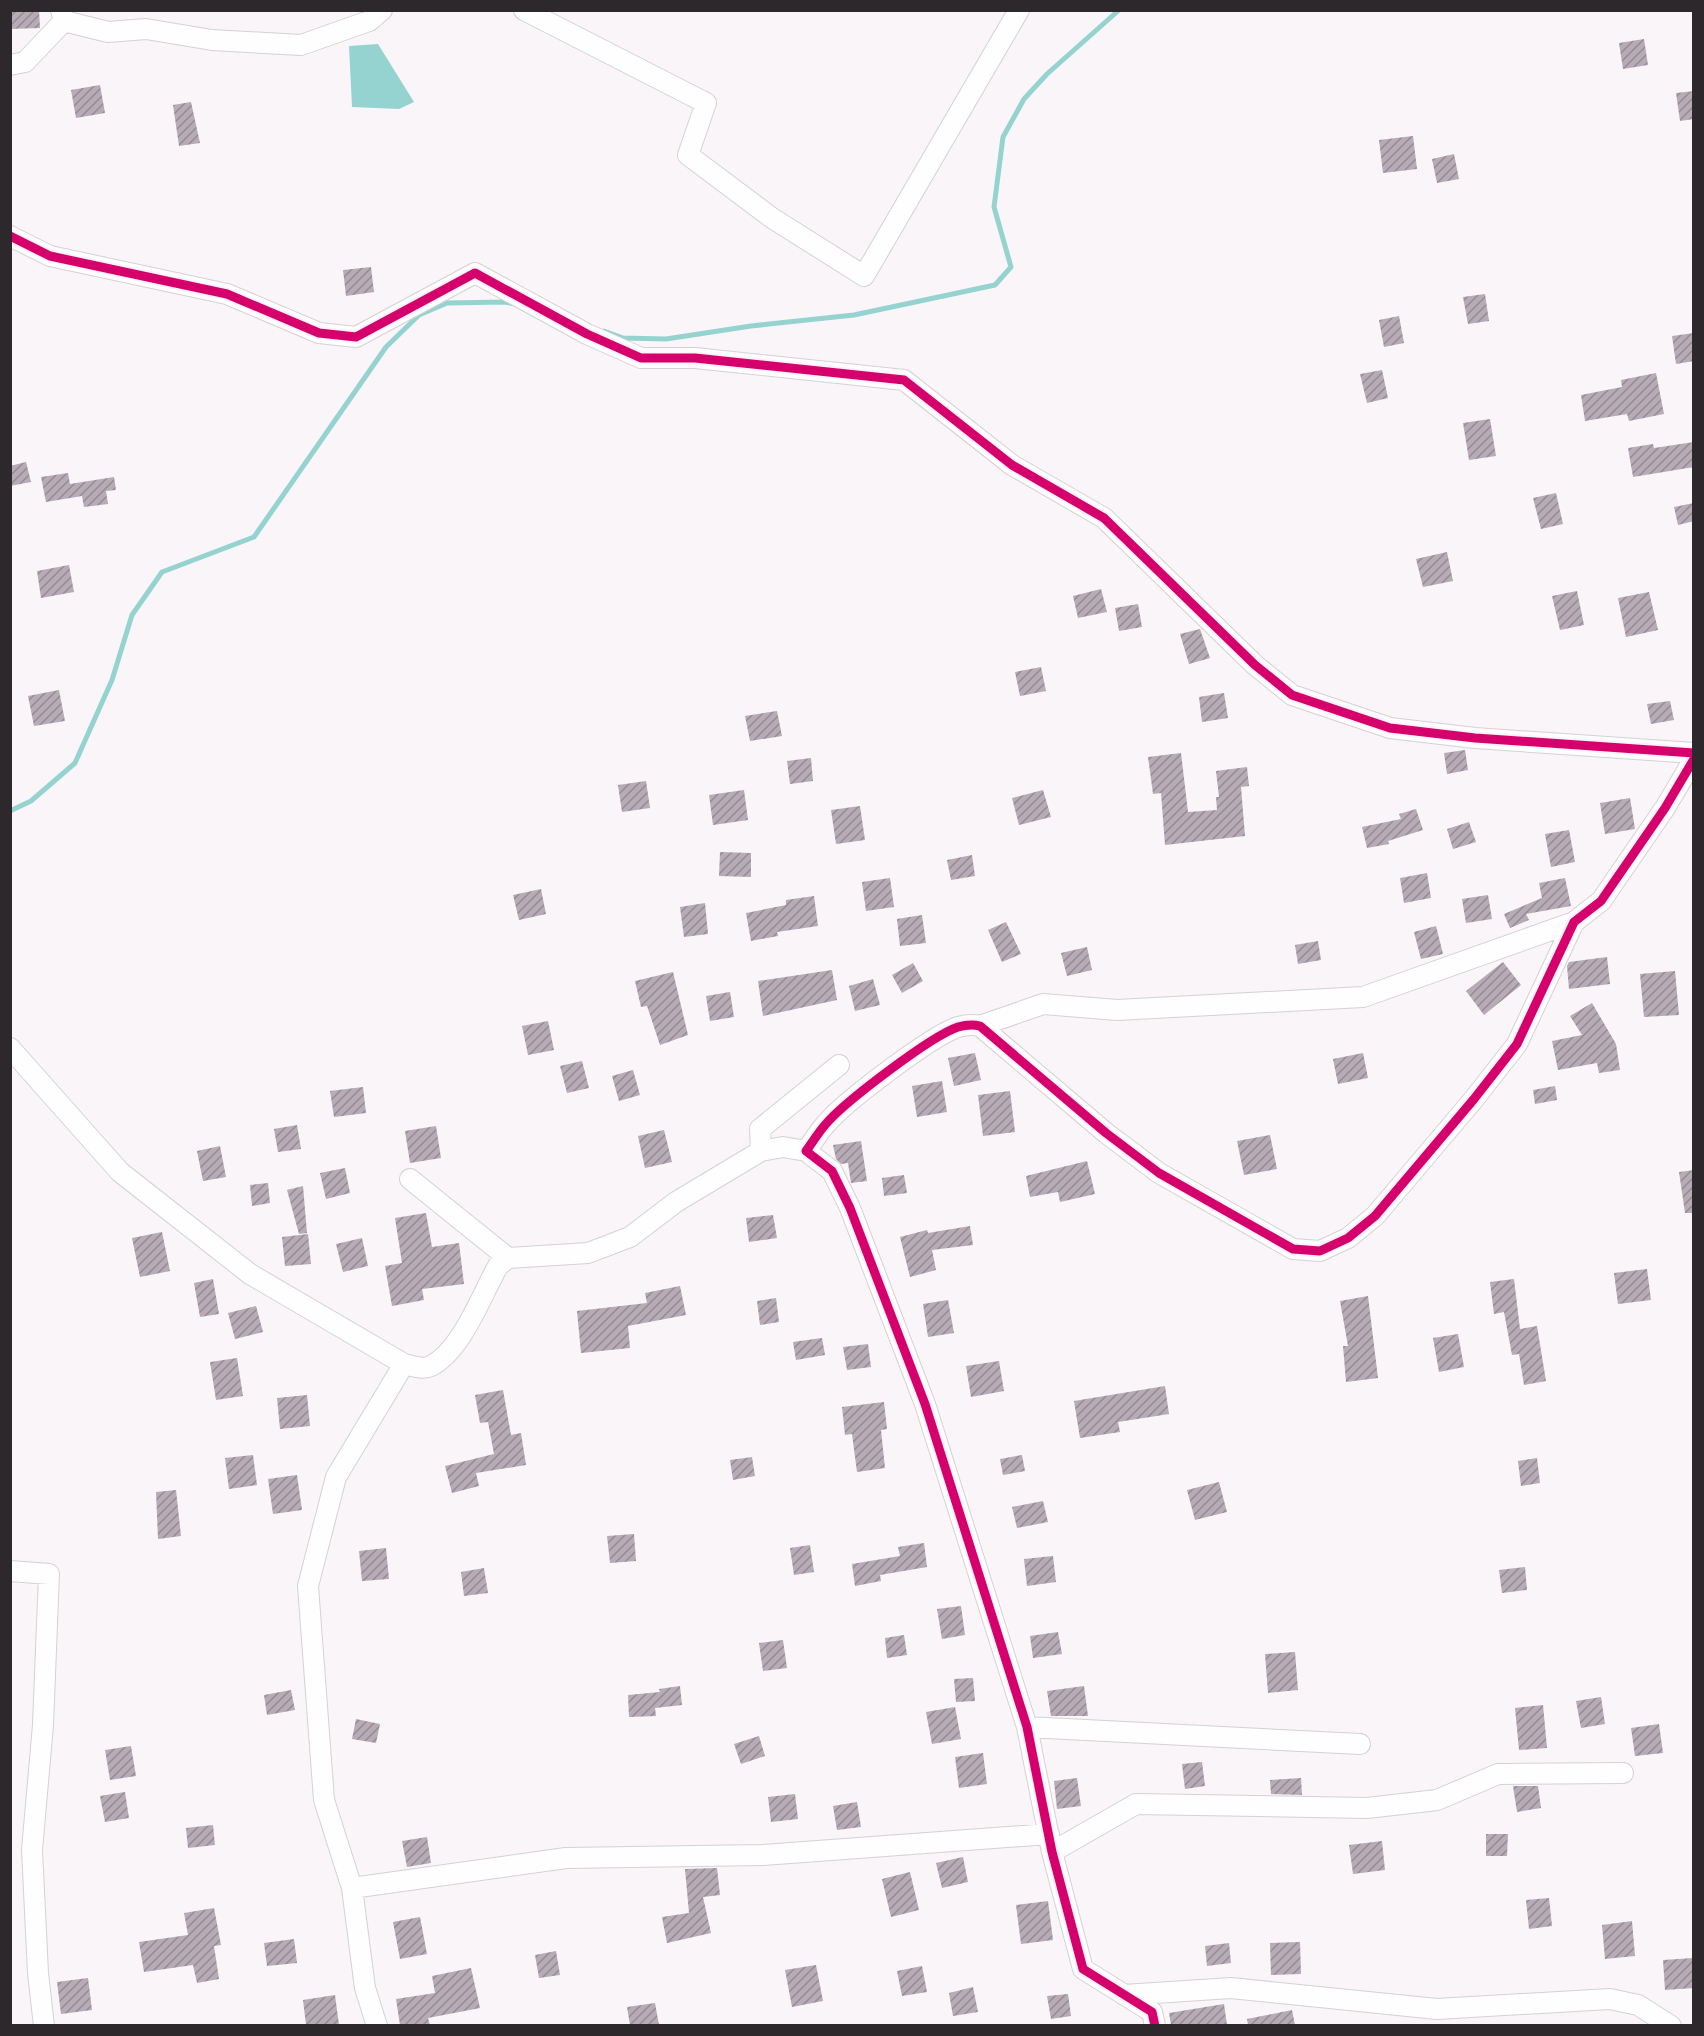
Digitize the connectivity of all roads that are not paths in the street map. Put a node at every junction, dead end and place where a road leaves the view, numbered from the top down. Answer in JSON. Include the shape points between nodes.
{"nodes":[{"id":1,"x":382,"y":10,"type":"edge"},
{"id":2,"x":524,"y":10,"type":"edge"},
{"id":3,"x":1019,"y":10,"type":"edge"},
{"id":4,"x":62,"y":16,"type":"edge"},
{"id":5,"x":10,"y":65,"type":"edge"},
{"id":6,"x":10,"y":236,"type":"edge"},
{"id":7,"x":1694,"y":753,"type":"edge"},
{"id":8,"x":1694,"y":759,"type":"edge"},
{"id":9,"x":1574,"y":922,"type":"junction"},
{"id":10,"x":980,"y":1026,"type":"junction"},
{"id":11,"x":10,"y":1048,"type":"edge"},
{"id":12,"x":839,"y":1065,"type":"dead end"},
{"id":13,"x":806,"y":1151,"type":"junction"},
{"id":14,"x":761,"y":1152,"type":"junction"},
{"id":15,"x":410,"y":1179,"type":"dead end"},
{"id":16,"x":508,"y":1258,"type":"junction"},
{"id":17,"x":404,"y":1364,"type":"junction"},
{"id":18,"x":10,"y":1571,"type":"edge"},
{"id":19,"x":1027,"y":1727,"type":"junction"},
{"id":20,"x":1360,"y":1744,"type":"dead end"},
{"id":21,"x":1623,"y":1773,"type":"dead end"},
{"id":22,"x":1051,"y":1843,"type":"junction"},
{"id":23,"x":352,"y":1888,"type":"junction"},
{"id":24,"x":1124,"y":1995,"type":"junction"},
{"id":25,"x":44,"y":2025,"type":"edge"},
{"id":26,"x":377,"y":2025,"type":"edge"},
{"id":27,"x":1155,"y":2025,"type":"edge"},
{"id":28,"x":1671,"y":2025,"type":"edge"}],
"edges":[{"from":1,"to":4,"type":"street","via":[[369,21],[301,45],[212,40],[146,29],[108,32]]},
{"from":2,"to":3,"type":"street","via":[[706,103],[688,155],[772,218],[864,276]]},
{"from":4,"to":5,"type":"street","via":[[25,62]]},
{"from":6,"to":7,"type":"street","via":[[50,256],[227,294],[319,333],[356,338],[475,273],[573,327],[641,358],[694,358],[904,380],[1012,465],[1104,518],[1255,665],[1292,695],[1390,728]]},
{"from":8,"to":9,"type":"street","via":[[1601,901]]},
{"from":9,"to":10,"type":"street","via":[[1363,997],[1117,1010],[1043,1004]]},
{"from":9,"to":10,"type":"street","via":[[1517,1044],[1496,1072],[1375,1216],[1348,1238],[1320,1251],[1293,1249],[1158,1173]]},
{"from":10,"to":13,"type":"street","via":[[956,1028],[925,1046],[825,1124]]},
{"from":11,"to":17,"type":"street","via":[[120,1172],[250,1274]]},
{"from":12,"to":14,"type":"street","via":[[760,1129]]},
{"from":13,"to":14,"type":"street","via":[[783,1147]]},
{"from":13,"to":19,"type":"street","via":[[831,1171],[881,1284],[925,1404]]},
{"from":14,"to":16,"type":"street","via":[[676,1202],[630,1237],[588,1252]]},
{"from":15,"to":16,"type":"street"},
{"from":16,"to":17,"type":"street","via":[[498,1266],[451,1351],[430,1366]]},
{"from":17,"to":23,"type":"street","via":[[336,1477],[308,1586],[324,1800]]},
{"from":18,"to":25,"type":"street","via":[[49,1574],[33,1850]]},
{"from":19,"to":20,"type":"street"},
{"from":19,"to":22,"type":"street"},
{"from":21,"to":22,"type":"street","via":[[1498,1774],[1437,1800],[1367,1808],[1136,1804]]},
{"from":22,"to":23,"type":"street","via":[[763,1855],[566,1858]]},
{"from":22,"to":24,"type":"street","via":[[1083,1970]]},
{"from":23,"to":26,"type":"street","via":[[365,1988]]},
{"from":24,"to":27,"type":"street","via":[[1152,2012]]},
{"from":24,"to":28,"type":"street","via":[[1231,1988],[1437,2009],[1610,1999],[1638,2005]]}]}
